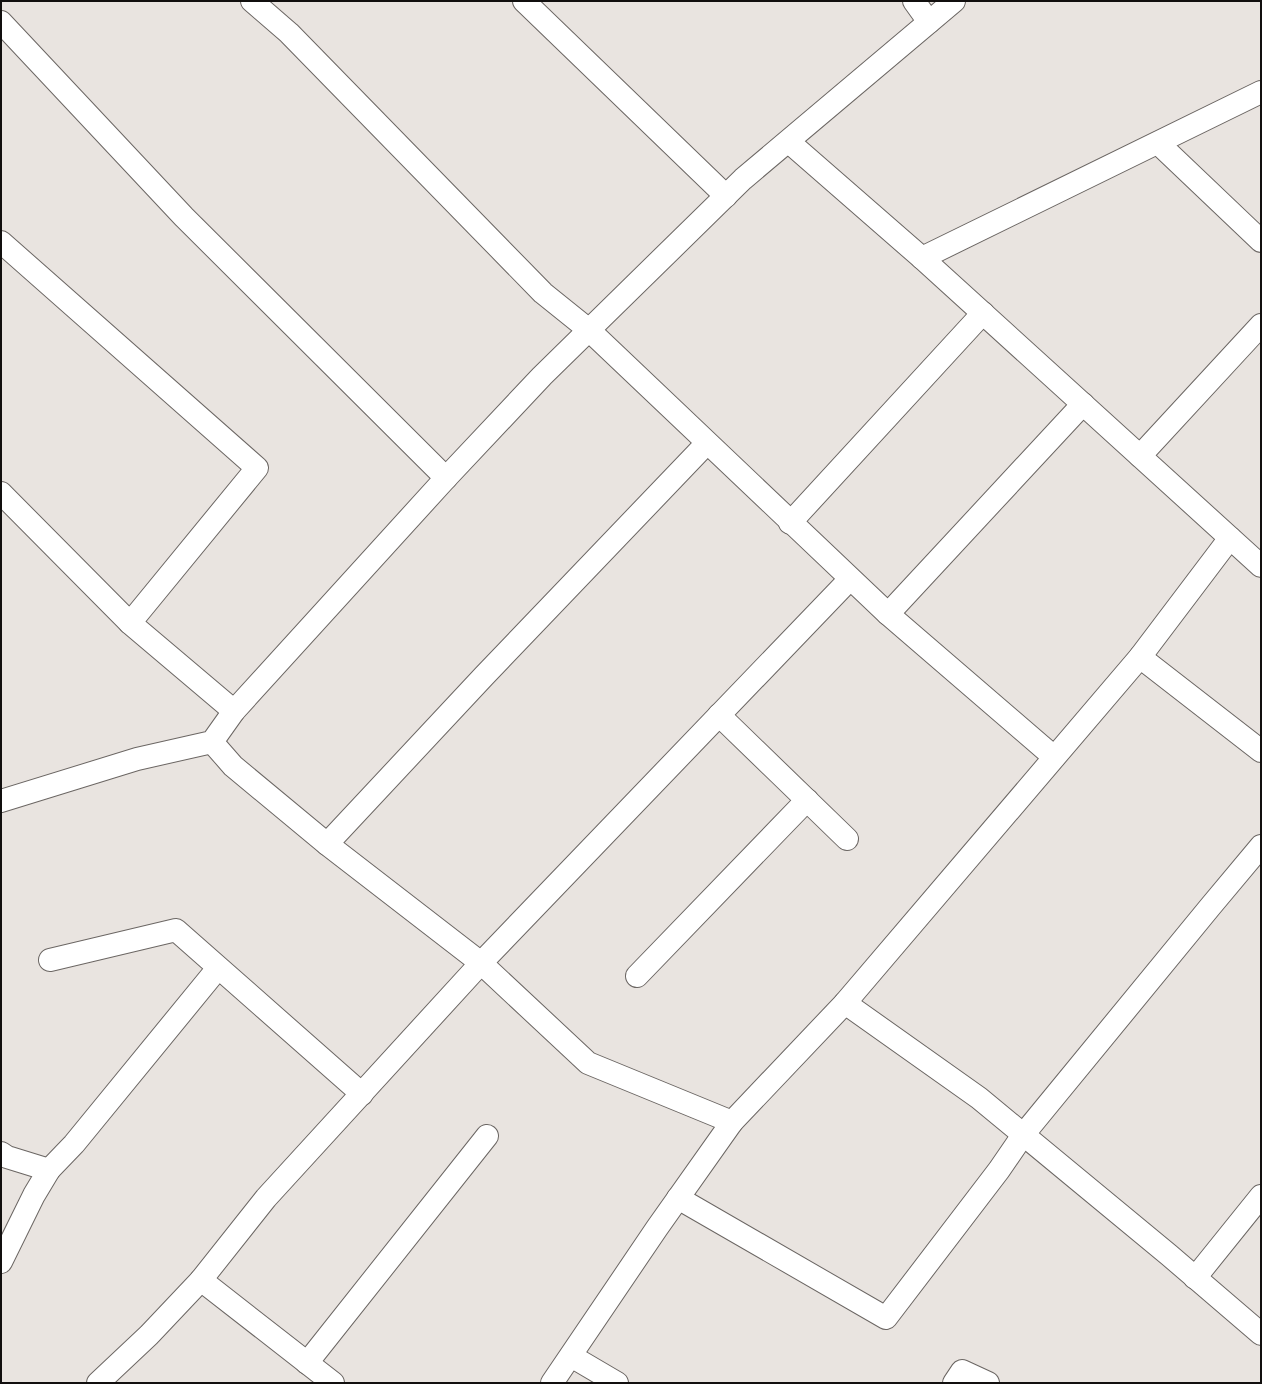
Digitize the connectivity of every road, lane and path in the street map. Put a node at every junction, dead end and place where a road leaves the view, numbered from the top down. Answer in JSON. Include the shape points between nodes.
{"nodes":[{"id":1,"x":252,"y":1,"type":"edge"},
{"id":2,"x":524,"y":1,"type":"edge"},
{"id":3,"x":914,"y":1,"type":"edge"},
{"id":4,"x":954,"y":1,"type":"edge"},
{"id":5,"x":1,"y":22,"type":"edge"},
{"id":6,"x":929,"y":22,"type":"junction"},
{"id":7,"x":1261,"y":92,"type":"edge"},
{"id":8,"x":788,"y":142,"type":"junction"},
{"id":9,"x":1158,"y":143,"type":"junction"},
{"id":10,"x":726,"y":196,"type":"junction"},
{"id":11,"x":1261,"y":241,"type":"edge"},
{"id":12,"x":1,"y":242,"type":"edge"},
{"id":13,"x":922,"y":258,"type":"junction"},
{"id":14,"x":983,"y":313,"type":"junction"},
{"id":15,"x":1261,"y":325,"type":"edge"},
{"id":16,"x":589,"y":330,"type":"junction"},
{"id":17,"x":1083,"y":404,"type":"junction"},
{"id":18,"x":707,"y":443,"type":"junction"},
{"id":19,"x":1140,"y":456,"type":"junction"},
{"id":20,"x":446,"y":478,"type":"junction"},
{"id":21,"x":1,"y":493,"type":"edge"},
{"id":22,"x":790,"y":523,"type":"junction"},
{"id":23,"x":1230,"y":538,"type":"junction"},
{"id":24,"x":1261,"y":566,"type":"edge"},
{"id":25,"x":850,"y":579,"type":"junction"},
{"id":26,"x":888,"y":614,"type":"junction"},
{"id":27,"x":130,"y":623,"type":"junction"},
{"id":28,"x":1140,"y":657,"type":"junction"},
{"id":29,"x":234,"y":712,"type":"junction"},
{"id":30,"x":719,"y":715,"type":"junction"},
{"id":31,"x":212,"y":742,"type":"junction"},
{"id":32,"x":1261,"y":751,"type":"edge"},
{"id":33,"x":1054,"y":757,"type":"junction"},
{"id":34,"x":807,"y":800,"type":"junction"},
{"id":35,"x":1,"y":801,"type":"edge"},
{"id":36,"x":847,"y":839,"type":"dead end"},
{"id":37,"x":327,"y":844,"type":"junction"},
{"id":38,"x":1261,"y":846,"type":"edge"},
{"id":39,"x":50,"y":960,"type":"dead end"},
{"id":40,"x":481,"y":963,"type":"junction"},
{"id":41,"x":218,"y":968,"type":"junction"},
{"id":42,"x":637,"y":976,"type":"dead end"},
{"id":43,"x":846,"y":1003,"type":"junction"},
{"id":44,"x":362,"y":1094,"type":"junction"},
{"id":45,"x":732,"y":1122,"type":"junction"},
{"id":46,"x":1023,"y":1135,"type":"junction"},
{"id":47,"x":487,"y":1136,"type":"dead end"},
{"id":48,"x":1,"y":1153,"type":"edge"},
{"id":49,"x":49,"y":1170,"type":"junction"},
{"id":50,"x":1261,"y":1196,"type":"edge"},
{"id":51,"x":678,"y":1198,"type":"junction"},
{"id":52,"x":1,"y":1262,"type":"edge"},
{"id":53,"x":1195,"y":1278,"type":"junction"},
{"id":54,"x":201,"y":1280,"type":"junction"},
{"id":55,"x":1261,"y":1334,"type":"edge"},
{"id":56,"x":571,"y":1356,"type":"junction"},
{"id":57,"x":307,"y":1363,"type":"junction"},
{"id":58,"x":98,"y":1383,"type":"edge"},
{"id":59,"x":332,"y":1383,"type":"edge"},
{"id":60,"x":552,"y":1383,"type":"edge"},
{"id":61,"x":617,"y":1383,"type":"edge"},
{"id":62,"x":954,"y":1383,"type":"edge"},
{"id":63,"x":988,"y":1383,"type":"edge"}],
"edges":[{"from":1,"to":16,"type":"street","via":[[289,33],[543,293]]},
{"from":2,"to":10,"type":"street"},
{"from":3,"to":6,"type":"street"},
{"from":4,"to":6,"type":"street"},
{"from":5,"to":20,"type":"street","via":[[184,217]]},
{"from":6,"to":8,"type":"street"},
{"from":7,"to":9,"type":"street"},
{"from":8,"to":10,"type":"street"},
{"from":8,"to":13,"type":"street"},
{"from":9,"to":11,"type":"street"},
{"from":9,"to":13,"type":"street"},
{"from":10,"to":16,"type":"street"},
{"from":12,"to":27,"type":"street","via":[[257,468]]},
{"from":13,"to":14,"type":"street"},
{"from":14,"to":17,"type":"street"},
{"from":14,"to":22,"type":"street"},
{"from":15,"to":19,"type":"street"},
{"from":16,"to":18,"type":"street"},
{"from":16,"to":20,"type":"street"},
{"from":17,"to":19,"type":"street"},
{"from":17,"to":26,"type":"street"},
{"from":18,"to":22,"type":"street"},
{"from":18,"to":37,"type":"street"},
{"from":19,"to":23,"type":"street"},
{"from":20,"to":29,"type":"street"},
{"from":21,"to":27,"type":"street"},
{"from":22,"to":25,"type":"street"},
{"from":23,"to":24,"type":"street"},
{"from":23,"to":28,"type":"street"},
{"from":25,"to":26,"type":"street"},
{"from":25,"to":30,"type":"street"},
{"from":26,"to":33,"type":"street"},
{"from":27,"to":29,"type":"street"},
{"from":28,"to":32,"type":"street"},
{"from":28,"to":33,"type":"street"},
{"from":29,"to":31,"type":"street"},
{"from":30,"to":34,"type":"street"},
{"from":30,"to":40,"type":"street"},
{"from":31,"to":35,"type":"street","via":[[137,759]]},
{"from":31,"to":37,"type":"street","via":[[233,766]]},
{"from":33,"to":43,"type":"street"},
{"from":34,"to":36,"type":"street"},
{"from":34,"to":42,"type":"street"},
{"from":37,"to":40,"type":"street"},
{"from":38,"to":46,"type":"street"},
{"from":39,"to":41,"type":"street","via":[[176,930]]},
{"from":40,"to":44,"type":"street"},
{"from":40,"to":45,"type":"street","via":[[588,1063]]},
{"from":41,"to":44,"type":"street"},
{"from":41,"to":49,"type":"street","via":[[74,1144]]},
{"from":43,"to":45,"type":"street"},
{"from":43,"to":46,"type":"street","via":[[979,1098]]},
{"from":44,"to":54,"type":"street","via":[[266,1198]]},
{"from":45,"to":51,"type":"street"},
{"from":46,"to":51,"type":"street","via":[[886,1318]]},
{"from":46,"to":53,"type":"street"},
{"from":47,"to":57,"type":"street"},
{"from":48,"to":49,"type":"street"},
{"from":49,"to":52,"type":"street"},
{"from":50,"to":53,"type":"street"},
{"from":51,"to":56,"type":"street"},
{"from":53,"to":55,"type":"street"},
{"from":54,"to":57,"type":"street"},
{"from":54,"to":58,"type":"street","via":[[149,1335]]},
{"from":56,"to":60,"type":"street"},
{"from":56,"to":61,"type":"street"},
{"from":57,"to":59,"type":"street"},
{"from":62,"to":63,"type":"street","via":[[962,1371]]}]}
